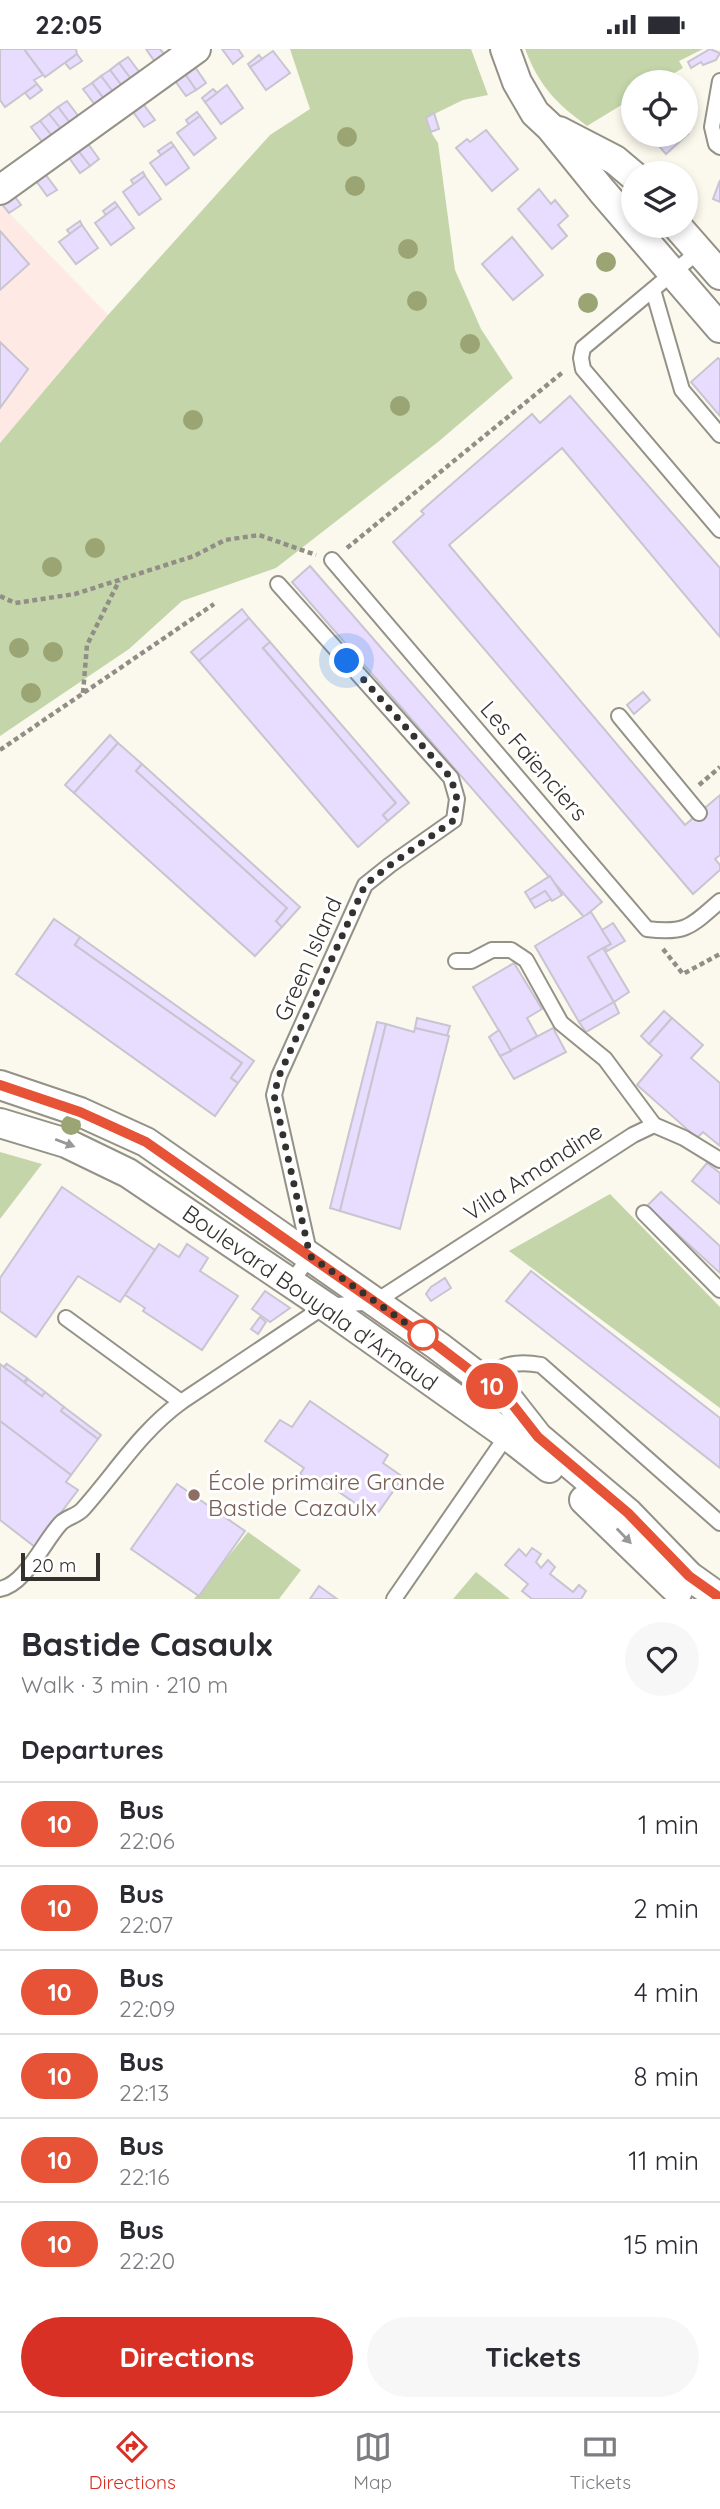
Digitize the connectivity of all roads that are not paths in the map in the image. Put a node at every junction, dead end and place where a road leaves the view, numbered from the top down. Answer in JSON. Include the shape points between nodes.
{"nodes":[{"id":1,"x":196,"y":49,"type":"edge"},
{"id":2,"x":505,"y":49,"type":"edge"},
{"id":3,"x":720,"y":81,"type":"edge"},
{"id":4,"x":543,"y":120,"type":"junction"},
{"id":5,"x":720,"y":146,"type":"edge"},
{"id":6,"x":621,"y":166,"type":"edge"},
{"id":7,"x":621,"y":171,"type":"edge"},
{"id":8,"x":0,"y":190,"type":"edge"},
{"id":9,"x":601,"y":191,"type":"junction"},
{"id":10,"x":688,"y":238,"type":"edge"},
{"id":11,"x":699,"y":251,"type":"junction"},
{"id":12,"x":720,"y":275,"type":"edge"},
{"id":13,"x":663,"y":282,"type":"junction"},
{"id":14,"x":720,"y":328,"type":"edge"},
{"id":15,"x":720,"y":435,"type":"edge"},
{"id":16,"x":720,"y":530,"type":"edge"},
{"id":17,"x":332,"y":560,"type":"road end"},
{"id":18,"x":278,"y":584,"type":"dead end"},
{"id":19,"x":619,"y":716,"type":"dead end"},
{"id":20,"x":699,"y":813,"type":"dead end"},
{"id":21,"x":720,"y":901,"type":"edge"},
{"id":22,"x":456,"y":961,"type":"dead end"},
{"id":23,"x":0,"y":1085,"type":"edge"},
{"id":24,"x":0,"y":1123,"type":"edge"},
{"id":25,"x":654,"y":1125,"type":"junction"},
{"id":26,"x":720,"y":1160,"type":"edge"},
{"id":27,"x":644,"y":1213,"type":"dead end"},
{"id":28,"x":310,"y":1256,"type":"junction"},
{"id":29,"x":291,"y":1283,"type":"junction"},
{"id":30,"x":720,"y":1290,"type":"edge"},
{"id":31,"x":375,"y":1302,"type":"junction"},
{"id":32,"x":326,"y":1306,"type":"junction"},
{"id":33,"x":66,"y":1318,"type":"dead end"},
{"id":34,"x":484,"y":1380,"type":"junction"},
{"id":35,"x":181,"y":1402,"type":"junction"},
{"id":36,"x":467,"y":1408,"type":"junction"},
{"id":37,"x":514,"y":1425,"type":"junction"},
{"id":38,"x":720,"y":1523,"type":"edge"},
{"id":39,"x":0,"y":1589,"type":"edge"},
{"id":40,"x":720,"y":1598,"type":"edge"},
{"id":41,"x":394,"y":1599,"type":"edge"},
{"id":42,"x":689,"y":1599,"type":"edge"}],
"edges":[{"from":1,"to":8,"type":"street"},
{"from":2,"to":4,"type":"street","via":[[517,82]]},
{"from":3,"to":5,"type":"lane","via":[[712,127]]},
{"from":4,"to":6,"type":"street"},
{"from":4,"to":9,"type":"street"},
{"from":7,"to":9,"type":"street"},
{"from":9,"to":13,"type":"street"},
{"from":10,"to":11,"type":"street"},
{"from":11,"to":12,"type":"street"},
{"from":11,"to":13,"type":"lane"},
{"from":13,"to":14,"type":"street"},
{"from":13,"to":15,"type":"lane","via":[[682,390]]},
{"from":13,"to":16,"type":"lane","via":[[583,348],[583,369]]},
{"from":17,"to":21,"type":"lane","name":"Les Faïenciers","via":[[647,929],[670,932],[691,926]]},
{"from":18,"to":28,"type":"lane","name":"Green Island","via":[[451,778],[457,799],[454,820],[365,885],[279,1076],[274,1095]]},
{"from":19,"to":20,"type":"lane"},
{"from":22,"to":25,"type":"lane","via":[[471,961],[492,950],[511,950],[526,960],[561,1023],[604,1059]]},
{"from":23,"to":28,"type":"street","name":"Boulevard Bouyala d'Arnaud","via":[[80,1112],[146,1142]]},
{"from":24,"to":29,"type":"street","name":"Boulevard Bouyala d'Arnaud","one_way":true,"via":[[66,1143],[128,1173]]},
{"from":25,"to":26,"type":"lane"},
{"from":25,"to":31,"type":"lane","name":"Villa Amandine"},
{"from":27,"to":30,"type":"lane"},
{"from":28,"to":29,"type":"lane"},
{"from":28,"to":31,"type":"street","name":"Boulevard Bouyala d'Arnaud"},
{"from":29,"to":32,"type":"street","name":"Boulevard Bouyala d'Arnaud"},
{"from":31,"to":32,"type":"lane"},
{"from":31,"to":34,"type":"street","name":"Boulevard Bouyala d'Arnaud"},
{"from":32,"to":35,"type":"lane"},
{"from":32,"to":36,"type":"street","name":"Boulevard Bouyala d'Arnaud"},
{"from":33,"to":35,"type":"lane"},
{"from":34,"to":36,"type":"lane"},
{"from":34,"to":37,"type":"street","name":"Boulevard Bouyala d'Arnaud","via":[[509,1400]]},
{"from":34,"to":38,"type":"lane","via":[[520,1361],[541,1365]]},
{"from":35,"to":39,"type":"lane","via":[[132,1446],[80,1512],[62,1521],[18,1580]]},
{"from":36,"to":37,"type":"street","name":"Boulevard Bouyala d'Arnaud"},
{"from":37,"to":40,"type":"street","name":"Boulevard Bouyala d'Arnaud","via":[[538,1437],[628,1513],[689,1576]]},
{"from":37,"to":41,"type":"lane"},
{"from":37,"to":42,"type":"street","name":"Boulevard Bouyala d'Arnaud","one_way":true,"via":[[547,1467]]}]}
